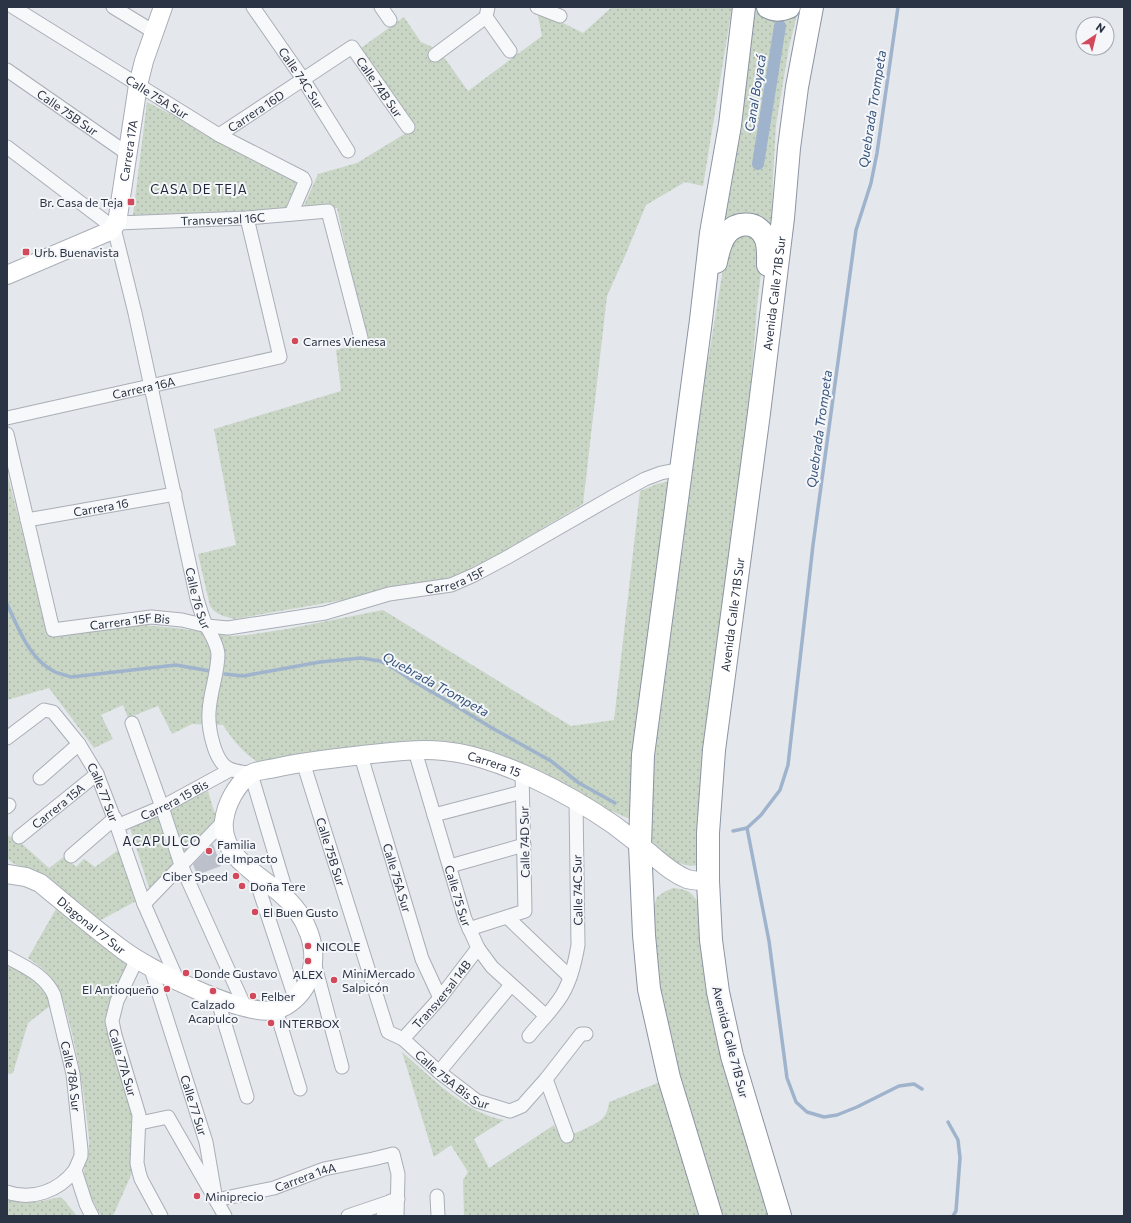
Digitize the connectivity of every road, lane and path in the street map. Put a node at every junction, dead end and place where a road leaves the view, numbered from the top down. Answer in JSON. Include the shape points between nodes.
{"nodes":[{"id":1,"x":13,"y":7,"type":"edge"},
{"id":2,"x":113,"y":7,"type":"edge"},
{"id":3,"x":163,"y":7,"type":"edge"},
{"id":4,"x":253,"y":7,"type":"edge"},
{"id":5,"x":381,"y":7,"type":"edge"},
{"id":6,"x":537,"y":7,"type":"edge"},
{"id":7,"x":744,"y":7,"type":"edge"},
{"id":8,"x":768,"y":7,"type":"edge"},
{"id":9,"x":789,"y":7,"type":"edge"},
{"id":10,"x":812,"y":7,"type":"edge"},
{"id":11,"x":487,"y":12,"type":"edge"},
{"id":12,"x":560,"y":16,"type":"dead end"},
{"id":13,"x":390,"y":20,"type":"dead end"},
{"id":14,"x":154,"y":32,"type":"junction"},
{"id":15,"x":352,"y":47,"type":"joint"},
{"id":16,"x":510,"y":51,"type":"dead end"},
{"id":17,"x":435,"y":55,"type":"dead end"},
{"id":18,"x":7,"y":70,"type":"edge"},
{"id":19,"x":303,"y":80,"type":"junction"},
{"id":20,"x":138,"y":85,"type":"junction"},
{"id":21,"x":408,"y":127,"type":"dead end"},
{"id":22,"x":219,"y":135,"type":"junction"},
{"id":23,"x":7,"y":147,"type":"edge"},
{"id":24,"x":348,"y":151,"type":"dead end"},
{"id":25,"x":128,"y":154,"type":"junction"},
{"id":26,"x":291,"y":214,"type":"junction"},
{"id":27,"x":247,"y":218,"type":"junction"},
{"id":28,"x":116,"y":225,"type":"junction"},
{"id":29,"x":7,"y":275,"type":"edge"},
{"id":30,"x":701,"y":320,"type":"junction"},
{"id":31,"x":361,"y":338,"type":"dead end"},
{"id":32,"x":767,"y":340,"type":"junction"},
{"id":33,"x":151,"y":386,"type":"junction"},
{"id":34,"x":7,"y":418,"type":"edge"},
{"id":35,"x":7,"y":434,"type":"edge"},
{"id":36,"x":681,"y":469,"type":"junction"},
{"id":37,"x":175,"y":494,"type":"junction"},
{"id":38,"x":27,"y":520,"type":"junction"},
{"id":39,"x":207,"y":626,"type":"junction"},
{"id":40,"x":132,"y":723,"type":"dead end"},
{"id":41,"x":7,"y":738,"type":"edge"},
{"id":42,"x":79,"y":744,"type":"junction"},
{"id":43,"x":415,"y":751,"type":"junction"},
{"id":44,"x":361,"y":756,"type":"junction"},
{"id":45,"x":303,"y":762,"type":"junction"},
{"id":46,"x":230,"y":770,"type":"junction"},
{"id":47,"x":522,"y":773,"type":"junction"},
{"id":48,"x":97,"y":774,"type":"junction"},
{"id":49,"x":251,"y":774,"type":"junction"},
{"id":50,"x":40,"y":778,"type":"dead end"},
{"id":51,"x":522,"y":792,"type":"junction"},
{"id":52,"x":576,"y":802,"type":"junction"},
{"id":53,"x":162,"y":807,"type":"junction"},
{"id":54,"x":434,"y":815,"type":"junction"},
{"id":55,"x":116,"y":822,"type":"junction"},
{"id":56,"x":223,"y":822,"type":"junction"},
{"id":57,"x":19,"y":837,"type":"dead end"},
{"id":58,"x":524,"y":845,"type":"junction"},
{"id":59,"x":640,"y":845,"type":"junction"},
{"id":60,"x":71,"y":856,"type":"dead end"},
{"id":61,"x":181,"y":865,"type":"junction"},
{"id":62,"x":450,"y":866,"type":"junction"},
{"id":63,"x":7,"y":874,"type":"edge"},
{"id":64,"x":254,"y":874,"type":"junction"},
{"id":65,"x":708,"y":881,"type":"junction"},
{"id":66,"x":289,"y":901,"type":"junction"},
{"id":67,"x":144,"y":904,"type":"junction"},
{"id":68,"x":507,"y":917,"type":"junction"},
{"id":69,"x":470,"y":929,"type":"junction"},
{"id":70,"x":478,"y":948,"type":"junction"},
{"id":71,"x":7,"y":957,"type":"edge"},
{"id":72,"x":314,"y":962,"type":"junction"},
{"id":73,"x":144,"y":963,"type":"junction"},
{"id":74,"x":570,"y":977,"type":"junction"},
{"id":75,"x":177,"y":979,"type":"junction"},
{"id":76,"x":511,"y":984,"type":"junction"},
{"id":77,"x":217,"y":998,"type":"junction"},
{"id":78,"x":295,"y":998,"type":"junction"},
{"id":79,"x":440,"y":998,"type":"junction"},
{"id":80,"x":245,"y":1007,"type":"junction"},
{"id":81,"x":276,"y":1010,"type":"junction"},
{"id":82,"x":546,"y":1015,"type":"junction"},
{"id":83,"x":388,"y":1032,"type":"joint"},
{"id":84,"x":586,"y":1034,"type":"dead end"},
{"id":85,"x":529,"y":1036,"type":"dead end"},
{"id":86,"x":403,"y":1039,"type":"junction"},
{"id":87,"x":342,"y":1067,"type":"dead end"},
{"id":88,"x":439,"y":1072,"type":"junction"},
{"id":89,"x":546,"y":1079,"type":"junction"},
{"id":90,"x":300,"y":1088,"type":"dead end"},
{"id":91,"x":247,"y":1097,"type":"dead end"},
{"id":92,"x":140,"y":1123,"type":"junction"},
{"id":93,"x":567,"y":1136,"type":"dead end"},
{"id":94,"x":75,"y":1170,"type":"junction"},
{"id":95,"x":7,"y":1192,"type":"edge"},
{"id":96,"x":438,"y":1196,"type":"dead end"},
{"id":97,"x":216,"y":1200,"type":"junction"},
{"id":98,"x":395,"y":1200,"type":"junction"},
{"id":99,"x":92,"y":1216,"type":"edge"},
{"id":100,"x":161,"y":1216,"type":"edge"},
{"id":101,"x":225,"y":1216,"type":"edge"},
{"id":102,"x":348,"y":1216,"type":"edge"},
{"id":103,"x":383,"y":1216,"type":"edge"},
{"id":104,"x":397,"y":1216,"type":"edge"},
{"id":105,"x":438,"y":1216,"type":"edge"},
{"id":106,"x":711,"y":1216,"type":"edge"},
{"id":107,"x":780,"y":1216,"type":"edge"}],
"edges":[{"from":1,"to":20,"type":"street","name":"Calle 75A Sur"},
{"from":2,"to":14,"type":"street"},
{"from":3,"to":14,"type":"street","name":"Carrera 17A"},
{"from":4,"to":19,"type":"street","name":"Calle 74C Sur"},
{"from":5,"to":13,"type":"street"},
{"from":6,"to":12,"type":"street"},
{"from":7,"to":30,"type":"highway","via":[[730,125],[711,233]]},
{"from":8,"to":9,"type":"highway","via":[[775,10]]},
{"from":10,"to":32,"type":"highway","name":"Avenida Calle 71B Sur","via":[[796,94]]},
{"from":11,"to":16,"type":"street"},
{"from":11,"to":17,"type":"street"},
{"from":14,"to":20,"type":"street","name":"Carrera 17A"},
{"from":15,"to":19,"type":"street","name":"Carrera 16D"},
{"from":15,"to":21,"type":"street","name":"Calle 74B Sur"},
{"from":18,"to":25,"type":"street","name":"Calle 75B Sur"},
{"from":19,"to":22,"type":"street","name":"Carrera 16D"},
{"from":19,"to":24,"type":"street","name":"Calle 74C Sur"},
{"from":20,"to":22,"type":"street","name":"Calle 75A Sur"},
{"from":20,"to":25,"type":"street","name":"Carrera 17A"},
{"from":22,"to":26,"type":"street","name":"Calle 75A Sur","via":[[305,180]]},
{"from":23,"to":28,"type":"street"},
{"from":25,"to":28,"type":"street","name":"Carrera 17A"},
{"from":26,"to":27,"type":"street","name":"Transversal 16C"},
{"from":26,"to":31,"type":"street","name":"Transversal 16C","via":[[328,211]]},
{"from":27,"to":28,"type":"street","name":"Transversal 16C"},
{"from":27,"to":33,"type":"street","name":"Carrera 16A","via":[[280,357]]},
{"from":28,"to":29,"type":"street","via":[[110,231]]},
{"from":28,"to":33,"type":"street","name":"Calle 76 Sur"},
{"from":30,"to":32,"type":"highway","via":[[723,239],[739,224],[752,225],[766,237]]},
{"from":30,"to":36,"type":"highway"},
{"from":32,"to":65,"type":"highway","name":"Avenida Calle 71B Sur","via":[[714,750],[708,833]]},
{"from":33,"to":34,"type":"street","name":"Carrera 16A"},
{"from":33,"to":37,"type":"street","name":"Calle 76 Sur"},
{"from":35,"to":38,"type":"street"},
{"from":36,"to":39,"type":"street","name":"Carrera 15F","via":[[645,479],[506,558],[451,585],[389,594],[325,613],[228,628]]},
{"from":36,"to":59,"type":"highway","via":[[643,756]]},
{"from":37,"to":38,"type":"street","name":"Carrera 16"},
{"from":37,"to":39,"type":"street","name":"Calle 76 Sur","via":[[197,599]]},
{"from":38,"to":39,"type":"street","name":"Carrera 15F Bis","via":[[53,630],[151,617]]},
{"from":39,"to":46,"type":"street","name":"Calle 76 Sur","via":[[218,652],[209,711],[213,749],[221,764]]},
{"from":40,"to":53,"type":"street"},
{"from":41,"to":42,"type":"street","name":"Calle 77 Sur","via":[[44,710],[53,712]]},
{"from":42,"to":48,"type":"street","name":"Calle 77 Sur"},
{"from":42,"to":50,"type":"street"},
{"from":43,"to":44,"type":"street","name":"Carrera 15"},
{"from":43,"to":47,"type":"street","name":"Carrera 15","via":[[460,753]]},
{"from":43,"to":54,"type":"street","name":"Calle 75 Sur"},
{"from":44,"to":45,"type":"street","name":"Carrera 15"},
{"from":44,"to":79,"type":"street","name":"Calle 75A Sur","via":[[422,959]]},
{"from":45,"to":49,"type":"street","name":"Carrera 15"},
{"from":45,"to":83,"type":"street","name":"Calle 75B Sur"},
{"from":46,"to":49,"type":"street"},
{"from":46,"to":53,"type":"street","name":"Carrera 15 Bis"},
{"from":47,"to":51,"type":"street","name":"Calle 74D Sur"},
{"from":47,"to":52,"type":"street","name":"Carrera 15"},
{"from":48,"to":55,"type":"street","name":"Calle 77 Sur"},
{"from":48,"to":57,"type":"street","name":"Carrera 15A"},
{"from":49,"to":56,"type":"street","via":[[234,792]]},
{"from":49,"to":66,"type":"street"},
{"from":51,"to":54,"type":"street"},
{"from":51,"to":58,"type":"street","name":"Calle 74D Sur"},
{"from":52,"to":59,"type":"street","name":"Carrera 15"},
{"from":52,"to":74,"type":"street","name":"Calle 74C Sur","via":[[578,945]]},
{"from":53,"to":55,"type":"street","name":"Carrera 15 Bis"},
{"from":53,"to":61,"type":"street"},
{"from":54,"to":62,"type":"street","name":"Calle 75 Sur"},
{"from":55,"to":60,"type":"street","name":"Carrera 15 Bis"},
{"from":55,"to":67,"type":"street","name":"Calle 77 Sur"},
{"from":56,"to":61,"type":"street"},
{"from":56,"to":64,"type":"street","via":[[227,841],[240,861]]},
{"from":58,"to":62,"type":"street"},
{"from":58,"to":68,"type":"street","name":"Calle 74D Sur","via":[[525,911]]},
{"from":59,"to":65,"type":"street","name":"Carrera 15","via":[[679,875],[693,881]]},
{"from":59,"to":106,"type":"highway","via":[[649,989],[669,1078]]},
{"from":61,"to":67,"type":"street"},
{"from":61,"to":80,"type":"street"},
{"from":62,"to":69,"type":"street","name":"Calle 75 Sur"},
{"from":63,"to":73,"type":"street","name":"Diagonal 77 Sur","via":[[26,877],[40,883]]},
{"from":64,"to":66,"type":"street"},
{"from":64,"to":78,"type":"street"},
{"from":65,"to":107,"type":"highway","name":"Avenida Calle 71B Sur","via":[[711,940],[724,1023],[736,1072]]},
{"from":66,"to":72,"type":"street","via":[[310,934]]},
{"from":67,"to":75,"type":"street","name":"Calle 77 Sur"},
{"from":68,"to":69,"type":"street"},
{"from":68,"to":74,"type":"street"},
{"from":69,"to":70,"type":"street","name":"Calle 75 Sur"},
{"from":70,"to":76,"type":"street","name":"Calle 75 Sur","via":[[492,967]]},
{"from":70,"to":79,"type":"street","name":"Transversal 14B"},
{"from":71,"to":94,"type":"street","name":"Calle 78A Sur","via":[[43,978],[54,995],[76,1096],[81,1156]]},
{"from":72,"to":78,"type":"street","via":[[303,990]]},
{"from":72,"to":87,"type":"street"},
{"from":73,"to":75,"type":"street","name":"Diagonal 77 Sur"},
{"from":73,"to":92,"type":"street","name":"Calle 77A Sur","via":[[117,1001],[112,1021]]},
{"from":73,"to":97,"type":"street","name":"Calle 77 Sur","via":[[206,1142]]},
{"from":74,"to":82,"type":"street","name":"Calle 74C Sur","via":[[561,996]]},
{"from":75,"to":77,"type":"street","name":"Diagonal 77 Sur"},
{"from":76,"to":82,"type":"street","name":"Calle 75 Sur"},
{"from":76,"to":88,"type":"street"},
{"from":77,"to":80,"type":"street","name":"Diagonal 77 Sur"},
{"from":77,"to":91,"type":"street"},
{"from":78,"to":81,"type":"street"},
{"from":79,"to":86,"type":"street","name":"Transversal 14B"},
{"from":80,"to":81,"type":"street","name":"Diagonal 77 Sur"},
{"from":81,"to":90,"type":"street"},
{"from":82,"to":85,"type":"street","name":"Calle 74C Sur"},
{"from":83,"to":86,"type":"street","name":"Calle 75A Bis Sur"},
{"from":84,"to":89,"type":"street","via":[[581,1034]]},
{"from":86,"to":88,"type":"street","name":"Calle 75A Bis Sur"},
{"from":88,"to":89,"type":"street","name":"Calle 75A Bis Sur","via":[[477,1101],[510,1111],[522,1106]]},
{"from":89,"to":93,"type":"street"},
{"from":92,"to":97,"type":"street","via":[[168,1117]]},
{"from":92,"to":100,"type":"street","name":"Calle 77A Sur","via":[[137,1163],[141,1179]]},
{"from":94,"to":95,"type":"street","via":[[65,1181],[45,1193],[28,1196]]},
{"from":94,"to":99,"type":"street"},
{"from":96,"to":105,"type":"street"},
{"from":97,"to":98,"type":"street","name":"Carrera 14A","via":[[274,1188],[324,1169],[393,1154],[398,1174]]},
{"from":97,"to":101,"type":"street"},
{"from":98,"to":102,"type":"street"},
{"from":98,"to":103,"type":"street"},
{"from":98,"to":104,"type":"street"}]}
